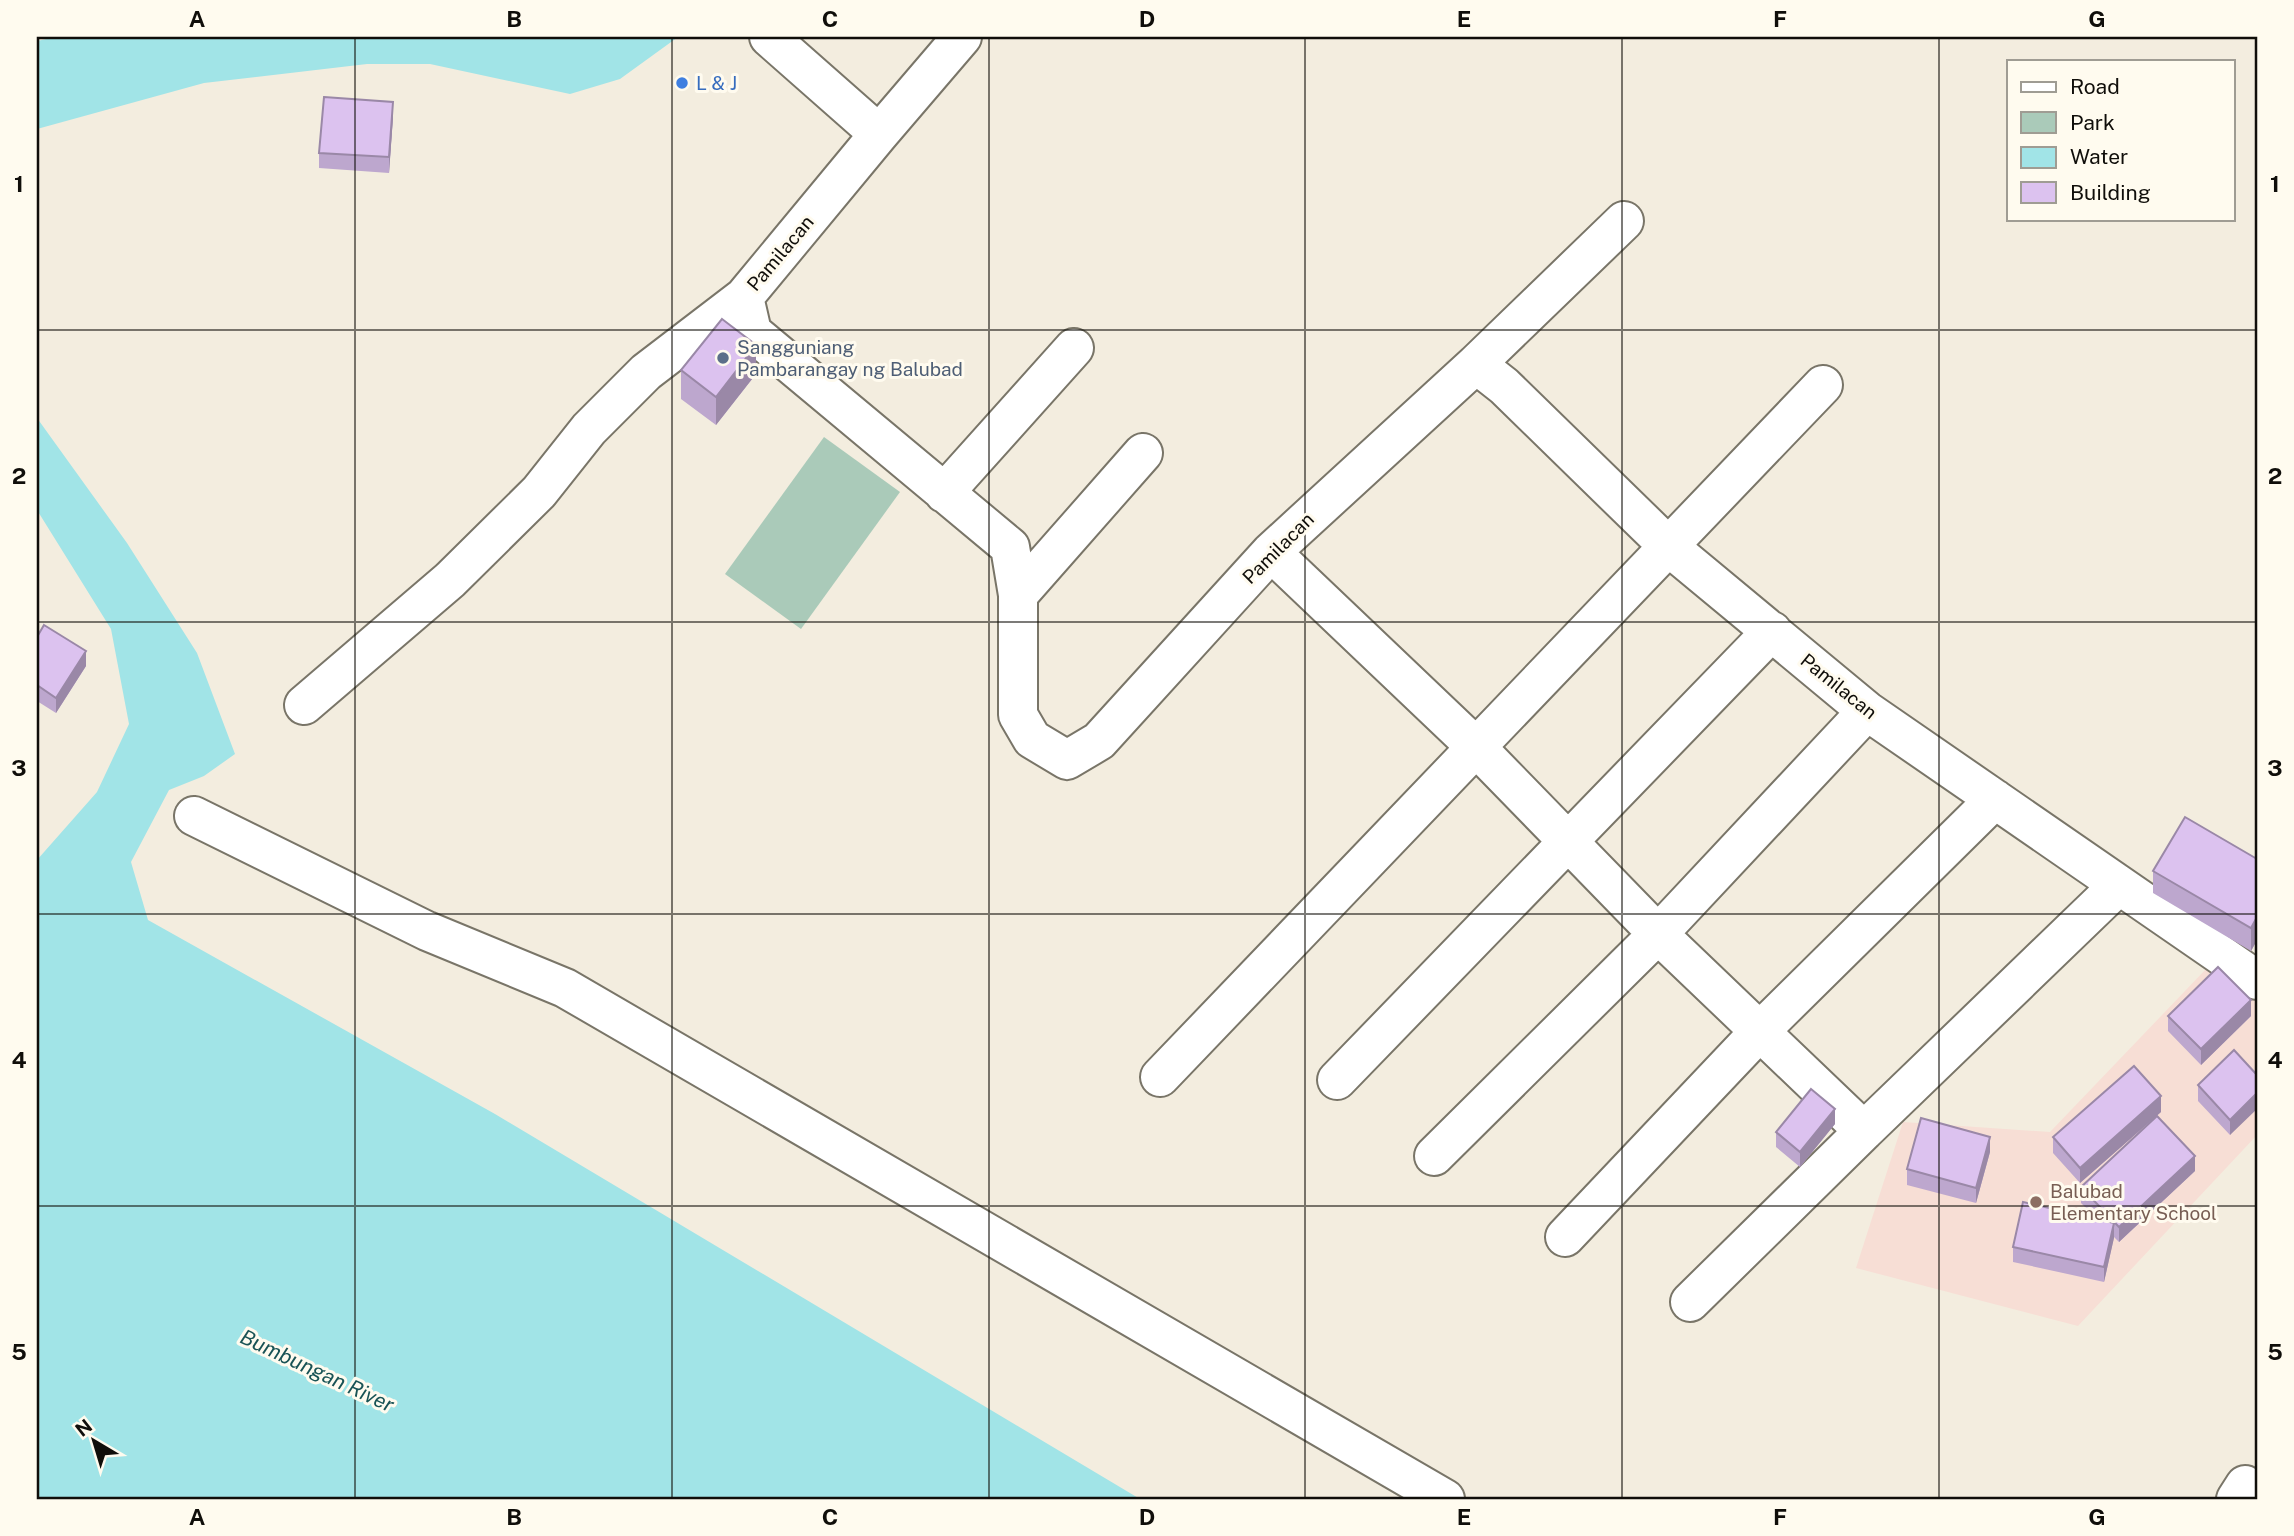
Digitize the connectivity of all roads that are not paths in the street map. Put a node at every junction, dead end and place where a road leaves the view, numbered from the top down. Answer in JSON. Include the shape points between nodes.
{"nodes":[{"id":1,"x":769,"y":37,"type":"edge"},
{"id":2,"x":962,"y":37,"type":"edge"},
{"id":3,"x":879,"y":134,"type":"junction"},
{"id":4,"x":1623,"y":221,"type":"dead end"},
{"id":5,"x":744,"y":298,"type":"junction"},
{"id":6,"x":1074,"y":348,"type":"dead end"},
{"id":7,"x":1476,"y":364,"type":"junction"},
{"id":8,"x":1823,"y":384,"type":"dead end"},
{"id":9,"x":1143,"y":453,"type":"dead end"},
{"id":10,"x":944,"y":493,"type":"junction"},
{"id":11,"x":1668,"y":546,"type":"junction"},
{"id":12,"x":1271,"y":552,"type":"junction"},
{"id":13,"x":1018,"y":595,"type":"junction"},
{"id":14,"x":1772,"y":631,"type":"junction"},
{"id":15,"x":304,"y":705,"type":"dead end"},
{"id":16,"x":1867,"y":711,"type":"junction"},
{"id":17,"x":1477,"y":748,"type":"junction"},
{"id":18,"x":1995,"y":799,"type":"junction"},
{"id":19,"x":194,"y":816,"type":"dead end"},
{"id":20,"x":1565,"y":842,"type":"junction"},
{"id":21,"x":2119,"y":885,"type":"junction"},
{"id":22,"x":1658,"y":934,"type":"junction"},
{"id":23,"x":2257,"y":980,"type":"edge"},
{"id":24,"x":1761,"y":1030,"type":"junction"},
{"id":25,"x":1160,"y":1077,"type":"dead end"},
{"id":26,"x":1337,"y":1080,"type":"dead end"},
{"id":27,"x":1864,"y":1131,"type":"junction"},
{"id":28,"x":1434,"y":1156,"type":"dead end"},
{"id":29,"x":1565,"y":1237,"type":"dead end"},
{"id":30,"x":1690,"y":1301,"type":"dead end"},
{"id":31,"x":1445,"y":1499,"type":"edge"}],
"edges":[{"from":1,"to":3,"type":"street"},
{"from":2,"to":3,"type":"street","name":"Pamilacan"},
{"from":3,"to":5,"type":"street","name":"Pamilacan"},
{"from":4,"to":7,"type":"street"},
{"from":5,"to":10,"type":"street","name":"Pamilacan","via":[[752,332]]},
{"from":5,"to":15,"type":"street","via":[[646,372],[589,429],[539,492],[450,580]]},
{"from":6,"to":10,"type":"street"},
{"from":7,"to":11,"type":"street","name":"Pamilacan"},
{"from":7,"to":12,"type":"street","name":"Pamilacan"},
{"from":8,"to":11,"type":"street"},
{"from":9,"to":13,"type":"street"},
{"from":10,"to":13,"type":"street","name":"Pamilacan","via":[[1010,547]]},
{"from":11,"to":14,"type":"street","name":"Pamilacan"},
{"from":11,"to":17,"type":"street"},
{"from":12,"to":13,"type":"street","name":"Pamilacan","via":[[1099,741],[1067,760],[1032,739],[1018,715]]},
{"from":12,"to":17,"type":"street"},
{"from":14,"to":16,"type":"street","name":"Pamilacan"},
{"from":14,"to":20,"type":"street"},
{"from":16,"to":18,"type":"street","name":"Pamilacan"},
{"from":16,"to":22,"type":"street"},
{"from":17,"to":20,"type":"street"},
{"from":17,"to":25,"type":"street"},
{"from":18,"to":21,"type":"street","name":"Pamilacan"},
{"from":18,"to":24,"type":"street"},
{"from":19,"to":31,"type":"street","via":[[427,931],[565,988]]},
{"from":20,"to":22,"type":"street"},
{"from":20,"to":26,"type":"street"},
{"from":21,"to":23,"type":"street","name":"Pamilacan"},
{"from":21,"to":27,"type":"street"},
{"from":22,"to":24,"type":"street"},
{"from":22,"to":28,"type":"street"},
{"from":24,"to":27,"type":"street"},
{"from":24,"to":29,"type":"street"},
{"from":27,"to":30,"type":"street"}]}
